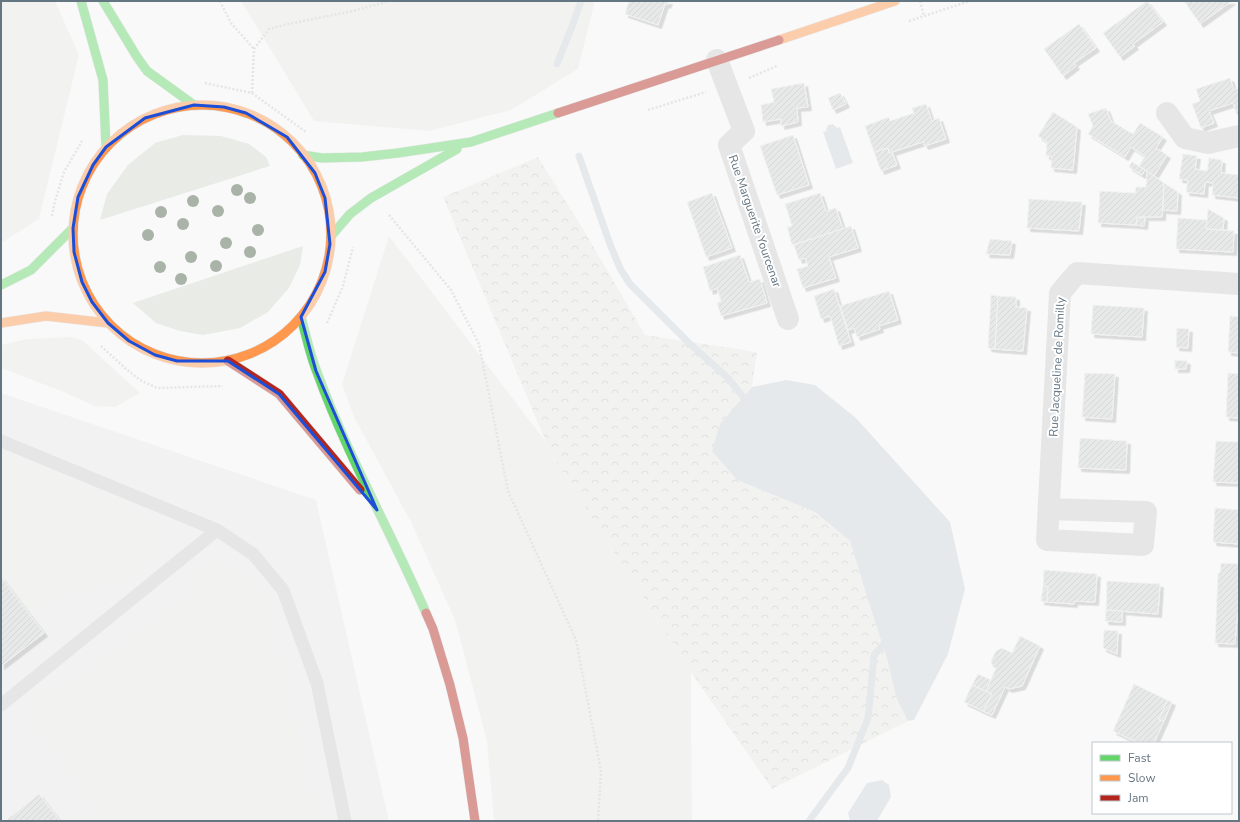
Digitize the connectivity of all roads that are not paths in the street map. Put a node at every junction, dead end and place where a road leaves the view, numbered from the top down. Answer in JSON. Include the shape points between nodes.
{"nodes":[{"id":1,"x":81,"y":1,"type":"edge"},
{"id":2,"x":104,"y":1,"type":"edge"},
{"id":3,"x":895,"y":1,"type":"edge"},
{"id":4,"x":717,"y":60,"type":"junction"},
{"id":5,"x":194,"y":105,"type":"junction"},
{"id":6,"x":1167,"y":113,"type":"dead end"},
{"id":7,"x":1239,"y":136,"type":"edge"},
{"id":8,"x":471,"y":142,"type":"junction"},
{"id":9,"x":106,"y":147,"type":"junction"},
{"id":10,"x":303,"y":154,"type":"junction"},
{"id":11,"x":73,"y":228,"type":"junction"},
{"id":12,"x":331,"y":236,"type":"junction"},
{"id":13,"x":1239,"y":284,"type":"edge"},
{"id":14,"x":1,"y":285,"type":"edge"},
{"id":15,"x":301,"y":317,"type":"junction"},
{"id":16,"x":788,"y":319,"type":"dead end"},
{"id":17,"x":1,"y":323,"type":"edge"},
{"id":18,"x":108,"y":323,"type":"junction"},
{"id":19,"x":228,"y":361,"type":"junction"},
{"id":20,"x":1,"y":441,"type":"edge"},
{"id":21,"x":1049,"y":509,"type":"dead end"},
{"id":22,"x":377,"y":510,"type":"junction"},
{"id":23,"x":217,"y":530,"type":"junction"},
{"id":24,"x":1,"y":705,"type":"edge"},
{"id":25,"x":345,"y":821,"type":"edge"},
{"id":26,"x":475,"y":821,"type":"edge"}],
"edges":[{"from":1,"to":9,"type":"main road","via":[[103,80]]},
{"from":2,"to":5,"type":"main road","via":[[148,71]]},
{"from":3,"to":4,"type":"main road"},
{"from":4,"to":8,"type":"main road"},
{"from":4,"to":16,"type":"street","name":"Rue Marguerite Yourcenar","via":[[744,131],[729,145]]},
{"from":5,"to":9,"type":"main road","via":[[164,110],[145,118],[126,129]]},
{"from":5,"to":10,"type":"main road","via":[[224,107],[246,113],[288,137]]},
{"from":6,"to":7,"type":"street","via":[[1185,138],[1208,143]]},
{"from":8,"to":10,"type":"main road","via":[[357,157],[324,158]]},
{"from":8,"to":12,"type":"main road","via":[[371,198],[350,214]]},
{"from":9,"to":11,"type":"main road","via":[[93,165],[78,197]]},
{"from":10,"to":12,"type":"main road","via":[[315,173],[325,198]]},
{"from":11,"to":14,"type":"main road","via":[[31,270]]},
{"from":11,"to":18,"type":"main road","via":[[74,252],[82,282],[92,302]]},
{"from":12,"to":15,"type":"main road","via":[[325,272],[314,297]]},
{"from":13,"to":21,"type":"street","name":"Rue Jacqueline de Romilly","via":[[1077,273],[1060,293]]},
{"from":15,"to":19,"type":"main road","via":[[270,344],[249,355]]},
{"from":15,"to":22,"type":"main road","via":[[316,371]]},
{"from":17,"to":18,"type":"main road","via":[[46,316]]},
{"from":18,"to":19,"type":"main road","via":[[129,341],[155,355],[177,361]]},
{"from":19,"to":22,"type":"main road","via":[[279,394]]},
{"from":20,"to":23,"type":"lane"},
{"from":22,"to":26,"type":"main road","via":[[407,569],[436,636],[463,738]]},
{"from":23,"to":24,"type":"lane"},
{"from":23,"to":25,"type":"lane","via":[[253,554],[283,590],[317,683]]}]}
